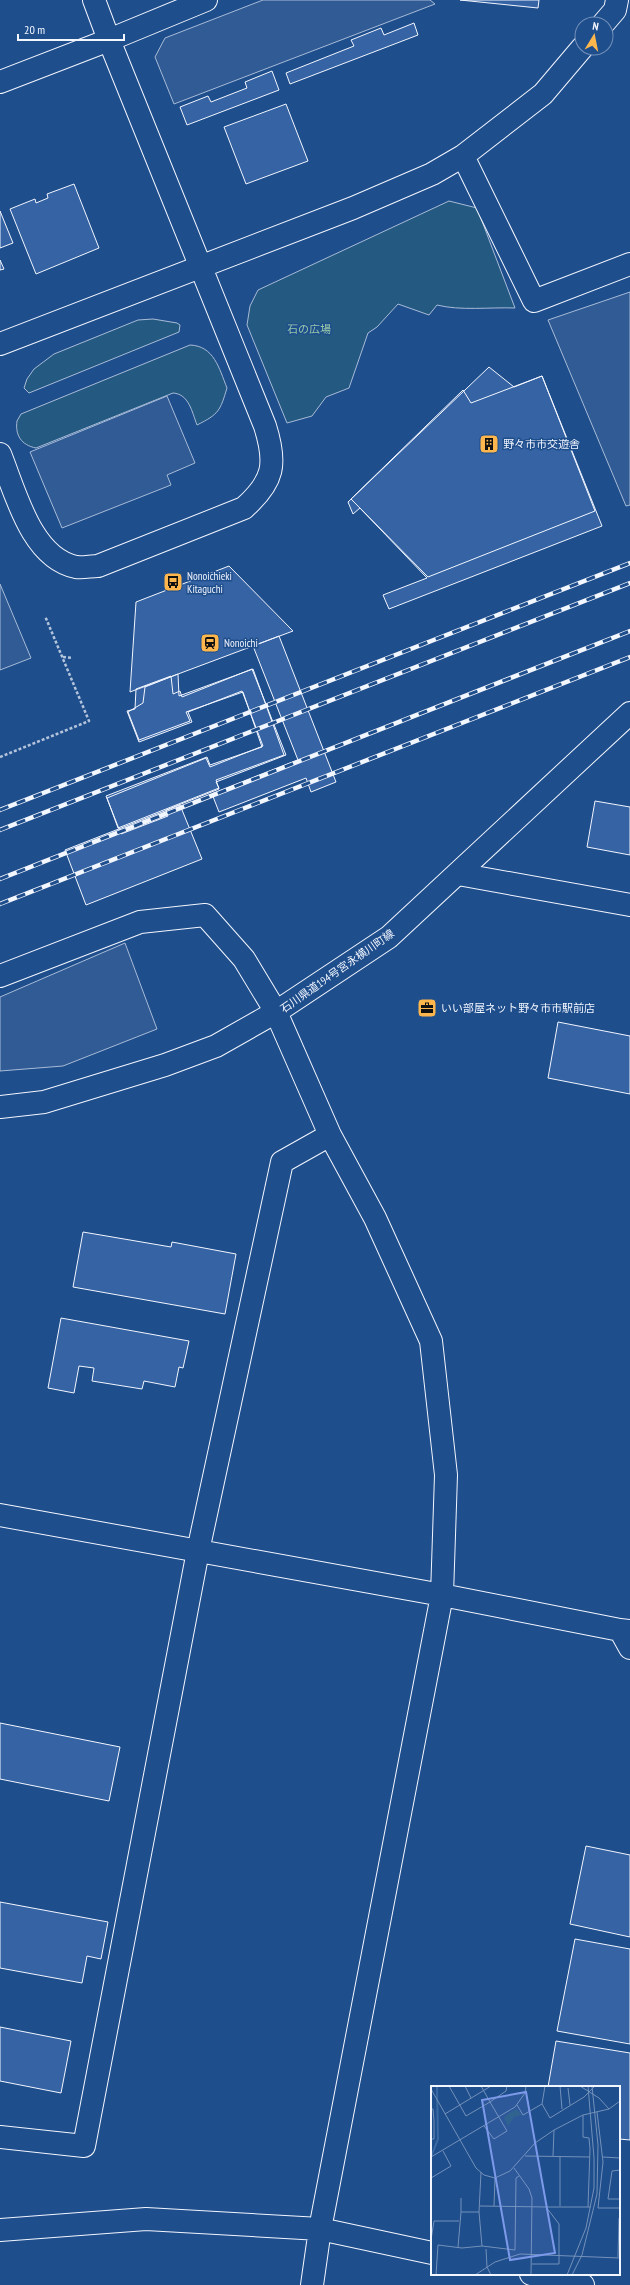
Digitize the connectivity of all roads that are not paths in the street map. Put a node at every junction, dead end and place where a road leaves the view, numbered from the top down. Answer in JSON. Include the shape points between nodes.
{"nodes":[{"id":1,"x":94,"y":0,"type":"edge"},
{"id":2,"x":206,"y":0,"type":"edge"},
{"id":3,"x":617,"y":0,"type":"edge"},
{"id":4,"x":610,"y":16,"type":"edge"},
{"id":5,"x":109,"y":40,"type":"junction"},
{"id":6,"x":575,"y":56,"type":"edge"},
{"id":7,"x":0,"y":82,"type":"edge"},
{"id":8,"x":463,"y":156,"type":"junction"},
{"id":9,"x":630,"y":264,"type":"edge"},
{"id":10,"x":200,"y":266,"type":"junction"},
{"id":11,"x":0,"y":344,"type":"edge"},
{"id":12,"x":0,"y":454,"type":"edge"},
{"id":13,"x":630,"y":713,"type":"edge"},
{"id":14,"x":458,"y":874,"type":"junction"},
{"id":15,"x":630,"y":905,"type":"edge"},
{"id":16,"x":0,"y":976,"type":"edge"},
{"id":17,"x":276,"y":1012,"type":"junction"},
{"id":18,"x":0,"y":1107,"type":"edge"},
{"id":19,"x":330,"y":1135,"type":"junction"},
{"id":20,"x":0,"y":1515,"type":"edge"},
{"id":21,"x":198,"y":1551,"type":"junction"},
{"id":22,"x":442,"y":1595,"type":"junction"},
{"id":23,"x":627,"y":1637,"type":"edge"},
{"id":24,"x":0,"y":2137,"type":"edge"},
{"id":25,"x":320,"y":2229,"type":"junction"},
{"id":26,"x":0,"y":2230,"type":"edge"},
{"id":27,"x":431,"y":2253,"type":"edge"},
{"id":28,"x":536,"y":2275,"type":"edge"},
{"id":29,"x":312,"y":2285,"type":"edge"},
{"id":30,"x":583,"y":2285,"type":"edge"}],
"edges":[{"from":1,"to":5,"type":"street"},
{"from":2,"to":5,"type":"street"},
{"from":3,"to":4,"type":"street","via":[[615,10]]},
{"from":5,"to":7,"type":"street"},
{"from":5,"to":10,"type":"street"},
{"from":6,"to":8,"type":"street","via":[[543,94]]},
{"from":8,"to":9,"type":"street","via":[[534,301]]},
{"from":8,"to":10,"type":"street","via":[[397,190]]},
{"from":10,"to":11,"type":"street"},
{"from":10,"to":12,"type":"street","via":[[272,446],[272,468],[262,492],[244,508],[98,566],[76,567],[54,557],[34,536]]},
{"from":13,"to":14,"type":"street","name":"石川県道194号宮永横川町線"},
{"from":14,"to":15,"type":"street"},
{"from":14,"to":17,"type":"street","name":"石川県道194号宮永横川町線","via":[[389,936]]},
{"from":16,"to":17,"type":"street","via":[[140,922],[205,915],[244,959]]},
{"from":17,"to":18,"type":"street","name":"石川県道194号宮永横川町線","via":[[216,1046],[165,1064],[44,1102]]},
{"from":17,"to":19,"type":"street"},
{"from":19,"to":21,"type":"street","via":[[282,1162]]},
{"from":19,"to":22,"type":"street","via":[[375,1218],[431,1341],[446,1475]]},
{"from":20,"to":21,"type":"street"},
{"from":21,"to":22,"type":"street"},
{"from":21,"to":24,"type":"street","via":[[84,2146]]},
{"from":22,"to":23,"type":"street"},
{"from":22,"to":25,"type":"street"},
{"from":25,"to":26,"type":"street","via":[[146,2219]]},
{"from":25,"to":27,"type":"street"},
{"from":25,"to":29,"type":"street"},
{"from":28,"to":30,"type":"street"}]}
